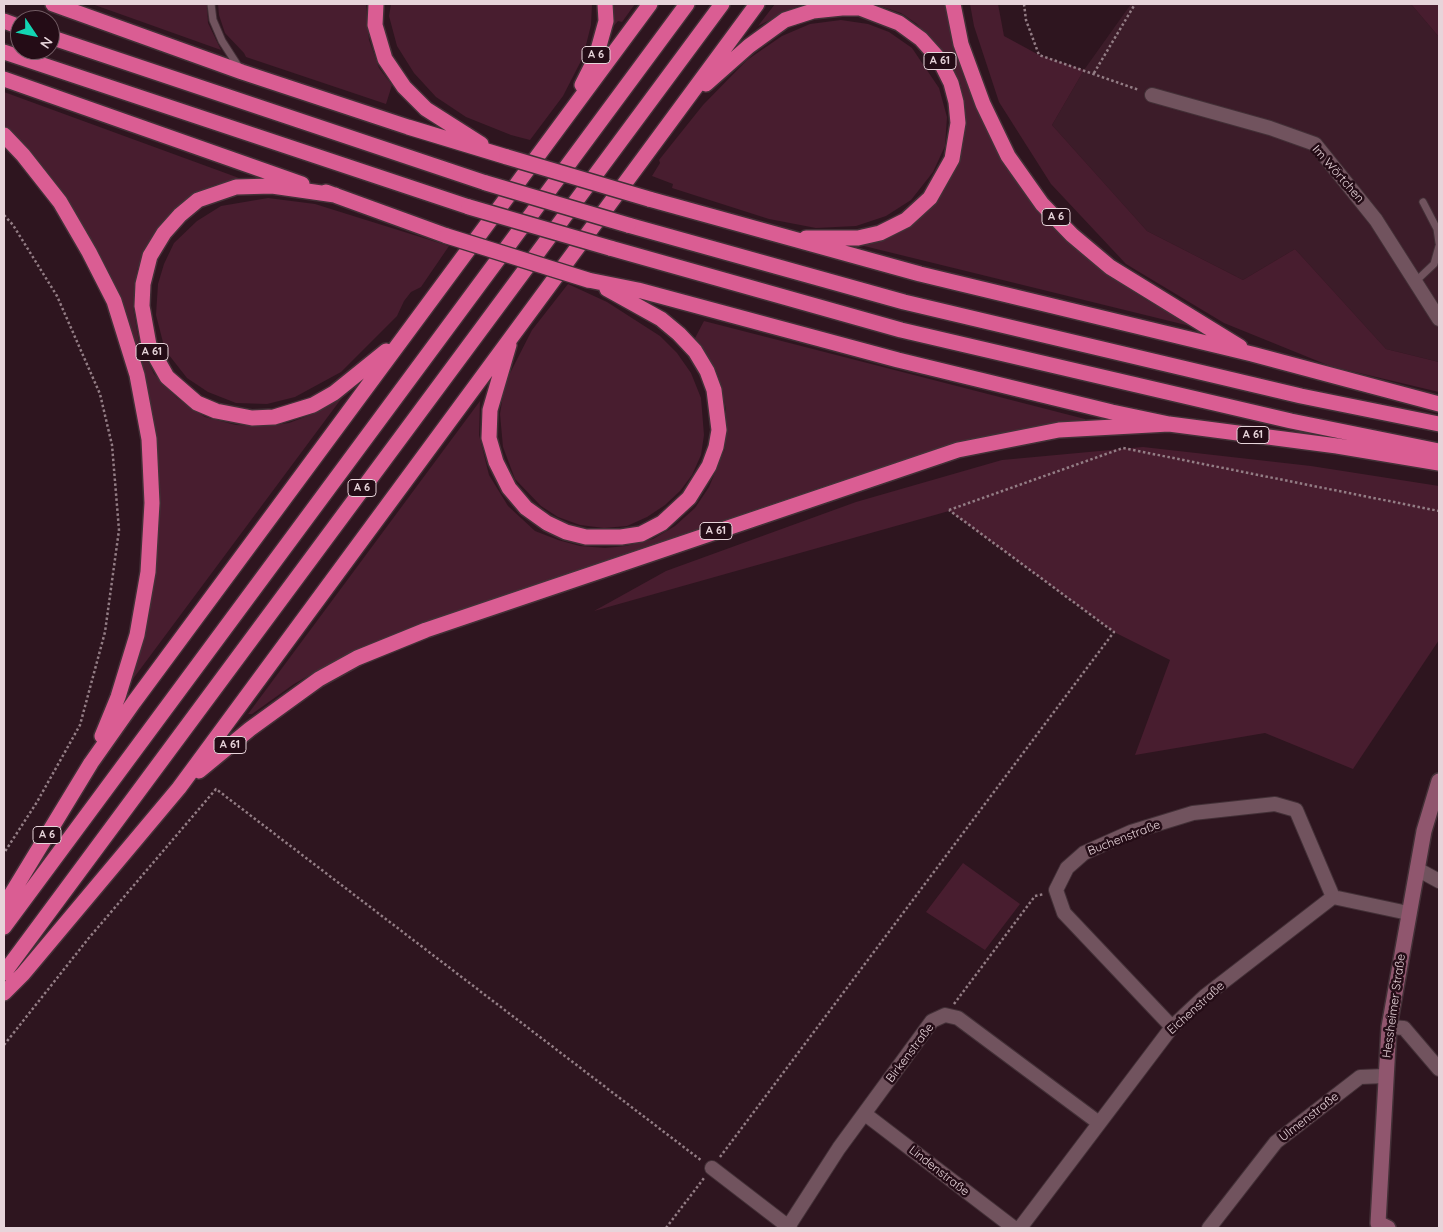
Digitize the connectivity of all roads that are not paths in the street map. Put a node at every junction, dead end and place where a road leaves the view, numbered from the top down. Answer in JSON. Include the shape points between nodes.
{"nodes":[{"id":1,"x":53,"y":4,"type":"edge"},
{"id":2,"x":211,"y":4,"type":"edge"},
{"id":3,"x":376,"y":4,"type":"edge"},
{"id":4,"x":604,"y":4,"type":"edge"},
{"id":5,"x":650,"y":4,"type":"edge"},
{"id":6,"x":687,"y":4,"type":"edge"},
{"id":7,"x":722,"y":4,"type":"edge"},
{"id":8,"x":757,"y":4,"type":"edge"},
{"id":9,"x":952,"y":4,"type":"edge"},
{"id":10,"x":60,"y":40,"type":"edge"},
{"id":11,"x":4,"y":52,"type":"edge"},
{"id":12,"x":242,"y":72,"type":"junction"},
{"id":13,"x":4,"y":79,"type":"edge"},
{"id":14,"x":1152,"y":95,"type":"road end"},
{"id":15,"x":576,"y":104,"type":"junction"},
{"id":16,"x":683,"y":105,"type":"junction"},
{"id":17,"x":4,"y":135,"type":"edge"},
{"id":18,"x":502,"y":155,"type":"junction"},
{"id":19,"x":335,"y":195,"type":"junction"},
{"id":20,"x":1423,"y":202,"type":"dead end"},
{"id":21,"x":780,"y":237,"type":"junction"},
{"id":22,"x":1439,"y":244,"type":"edge"},
{"id":23,"x":588,"y":280,"type":"junction"},
{"id":24,"x":1416,"y":281,"type":"junction"},
{"id":25,"x":1439,"y":319,"type":"edge"},
{"id":26,"x":410,"y":330,"type":"junction"},
{"id":27,"x":510,"y":340,"type":"junction"},
{"id":28,"x":1252,"y":354,"type":"junction"},
{"id":29,"x":1439,"y":404,"type":"edge"},
{"id":30,"x":1169,"y":424,"type":"junction"},
{"id":31,"x":1439,"y":424,"type":"edge"},
{"id":32,"x":1439,"y":451,"type":"edge"},
{"id":33,"x":1439,"y":463,"type":"edge"},
{"id":34,"x":91,"y":763,"type":"junction"},
{"id":35,"x":1439,"y":781,"type":"edge"},
{"id":36,"x":179,"y":788,"type":"junction"},
{"id":37,"x":1417,"y":869,"type":"junction"},
{"id":38,"x":1439,"y":881,"type":"edge"},
{"id":39,"x":1333,"y":897,"type":"junction"},
{"id":40,"x":4,"y":906,"type":"edge"},
{"id":41,"x":1408,"y":913,"type":"junction"},
{"id":42,"x":4,"y":927,"type":"edge"},
{"id":43,"x":4,"y":973,"type":"edge"},
{"id":44,"x":4,"y":993,"type":"edge"},
{"id":45,"x":1172,"y":1027,"type":"junction"},
{"id":46,"x":1389,"y":1027,"type":"junction"},
{"id":47,"x":1439,"y":1069,"type":"edge"},
{"id":48,"x":1385,"y":1076,"type":"junction"},
{"id":49,"x":865,"y":1114,"type":"junction"},
{"id":50,"x":1099,"y":1123,"type":"junction"},
{"id":51,"x":712,"y":1168,"type":"road end"},
{"id":52,"x":772,"y":1223,"type":"edge"},
{"id":53,"x":789,"y":1227,"type":"edge"},
{"id":54,"x":1014,"y":1228,"type":"edge"},
{"id":55,"x":1020,"y":1228,"type":"edge"},
{"id":56,"x":1209,"y":1228,"type":"edge"},
{"id":57,"x":1388,"y":1228,"type":"edge"}],
"edges":[{"from":1,"to":12,"type":"highway"},
{"from":2,"to":12,"type":"lane","via":[[213,20],[222,41]]},
{"from":3,"to":18,"type":"highway","via":[[375,25],[385,59],[404,87],[426,108]]},
{"from":4,"to":15,"type":"highway","number":"A 6","via":[[606,21],[596,57]]},
{"from":5,"to":15,"type":"highway"},
{"from":6,"to":42,"type":"highway","number":"A 6"},
{"from":7,"to":43,"type":"highway","number":"A 6"},
{"from":8,"to":16,"type":"highway"},
{"from":9,"to":28,"type":"highway","number":"A 6","via":[[961,44],[984,104],[1008,156],[1042,204],[1110,267]]},
{"from":10,"to":31,"type":"highway","bridge":true,"via":[[486,183],[904,302],[1301,396]]},
{"from":11,"to":32,"type":"highway","number":"A 61","bridge":true,"via":[[469,207],[901,330]]},
{"from":12,"to":18,"type":"highway"},
{"from":13,"to":19,"type":"highway"},
{"from":14,"to":24,"type":"street","name":"Im Wörtchen","via":[[1261,125],[1315,144],[1376,220]]},
{"from":15,"to":26,"type":"highway"},
{"from":16,"to":21,"type":"highway","number":"A 61","via":[[749,46],[785,20],[813,11],[860,8],[874,13],[899,23],[921,39],[939,59],[951,82],[958,123],[952,159],[930,198],[906,220],[880,233],[858,238]]},
{"from":16,"to":27,"type":"highway"},
{"from":17,"to":34,"type":"highway","number":"A 6","via":[[60,202],[114,301],[137,375],[149,439],[152,504],[148,572],[137,635],[118,697]]},
{"from":18,"to":21,"type":"highway","bridge":true},
{"from":19,"to":23,"type":"highway","bridge":true,"via":[[447,236]]},
{"from":19,"to":26,"type":"highway","number":"A 61","via":[[272,186],[236,187],[198,200],[180,215],[150,256],[143,284],[144,326],[156,361],[167,377],[197,403],[235,416],[274,417],[313,405],[334,394]]},
{"from":20,"to":22,"type":"lane","via":[[1438,229]]},
{"from":21,"to":28,"type":"highway"},
{"from":22,"to":24,"type":"lane","via":[[1434,264]]},
{"from":23,"to":27,"type":"highway","via":[[661,319],[695,351],[707,371],[718,412],[716,447],[700,483],[678,511],[642,534],[605,538],[566,532],[526,508],[509,488],[489,438],[490,410]]},
{"from":23,"to":30,"type":"highway","number":"A 61","via":[[648,292],[898,360]]},
{"from":24,"to":25,"type":"street","name":"Im Wörtchen"},
{"from":26,"to":34,"type":"highway","number":"A 6"},
{"from":27,"to":36,"type":"highway"},
{"from":28,"to":29,"type":"highway"},
{"from":30,"to":33,"type":"highway","number":"A 61"},
{"from":30,"to":36,"type":"highway","number":"A 61","via":[[1059,430],[958,450],[426,630],[357,658],[319,679],[250,729]]},
{"from":34,"to":40,"type":"highway","number":"A 6"},
{"from":35,"to":37,"type":"street","name":"Hessheimer Straße"},
{"from":36,"to":44,"type":"highway"},
{"from":37,"to":38,"type":"street"},
{"from":37,"to":41,"type":"street","name":"Hessheimer Straße"},
{"from":39,"to":41,"type":"street"},
{"from":39,"to":45,"type":"street","name":"Eichenstraße","via":[[1205,996]]},
{"from":39,"to":45,"type":"street","name":"Buchenstraße","via":[[1296,810],[1275,804],[1193,813],[1131,832],[1084,853],[1067,868],[1056,890],[1064,913]]},
{"from":41,"to":46,"type":"street","name":"Hessheimer Straße"},
{"from":45,"to":50,"type":"street","name":"Eichenstraße"},
{"from":46,"to":47,"type":"street","via":[[1404,1028]]},
{"from":46,"to":48,"type":"street","name":"Hessheimer Straße"},
{"from":48,"to":56,"type":"street","name":"Ulmenstraße","via":[[1360,1077],[1276,1142]]},
{"from":48,"to":57,"type":"street","name":"Hessheimer Straße","via":[[1378,1223]]},
{"from":49,"to":50,"type":"street","name":"Birkenstraße","via":[[932,1021],[945,1015],[958,1018]]},
{"from":49,"to":53,"type":"street","name":"Birkenstraße"},
{"from":49,"to":54,"type":"street","name":"Lindenstraße"},
{"from":50,"to":55,"type":"street","name":"Eichenstraße"},
{"from":51,"to":52,"type":"street"},
{"from":52,"to":53,"type":"street"}]}
